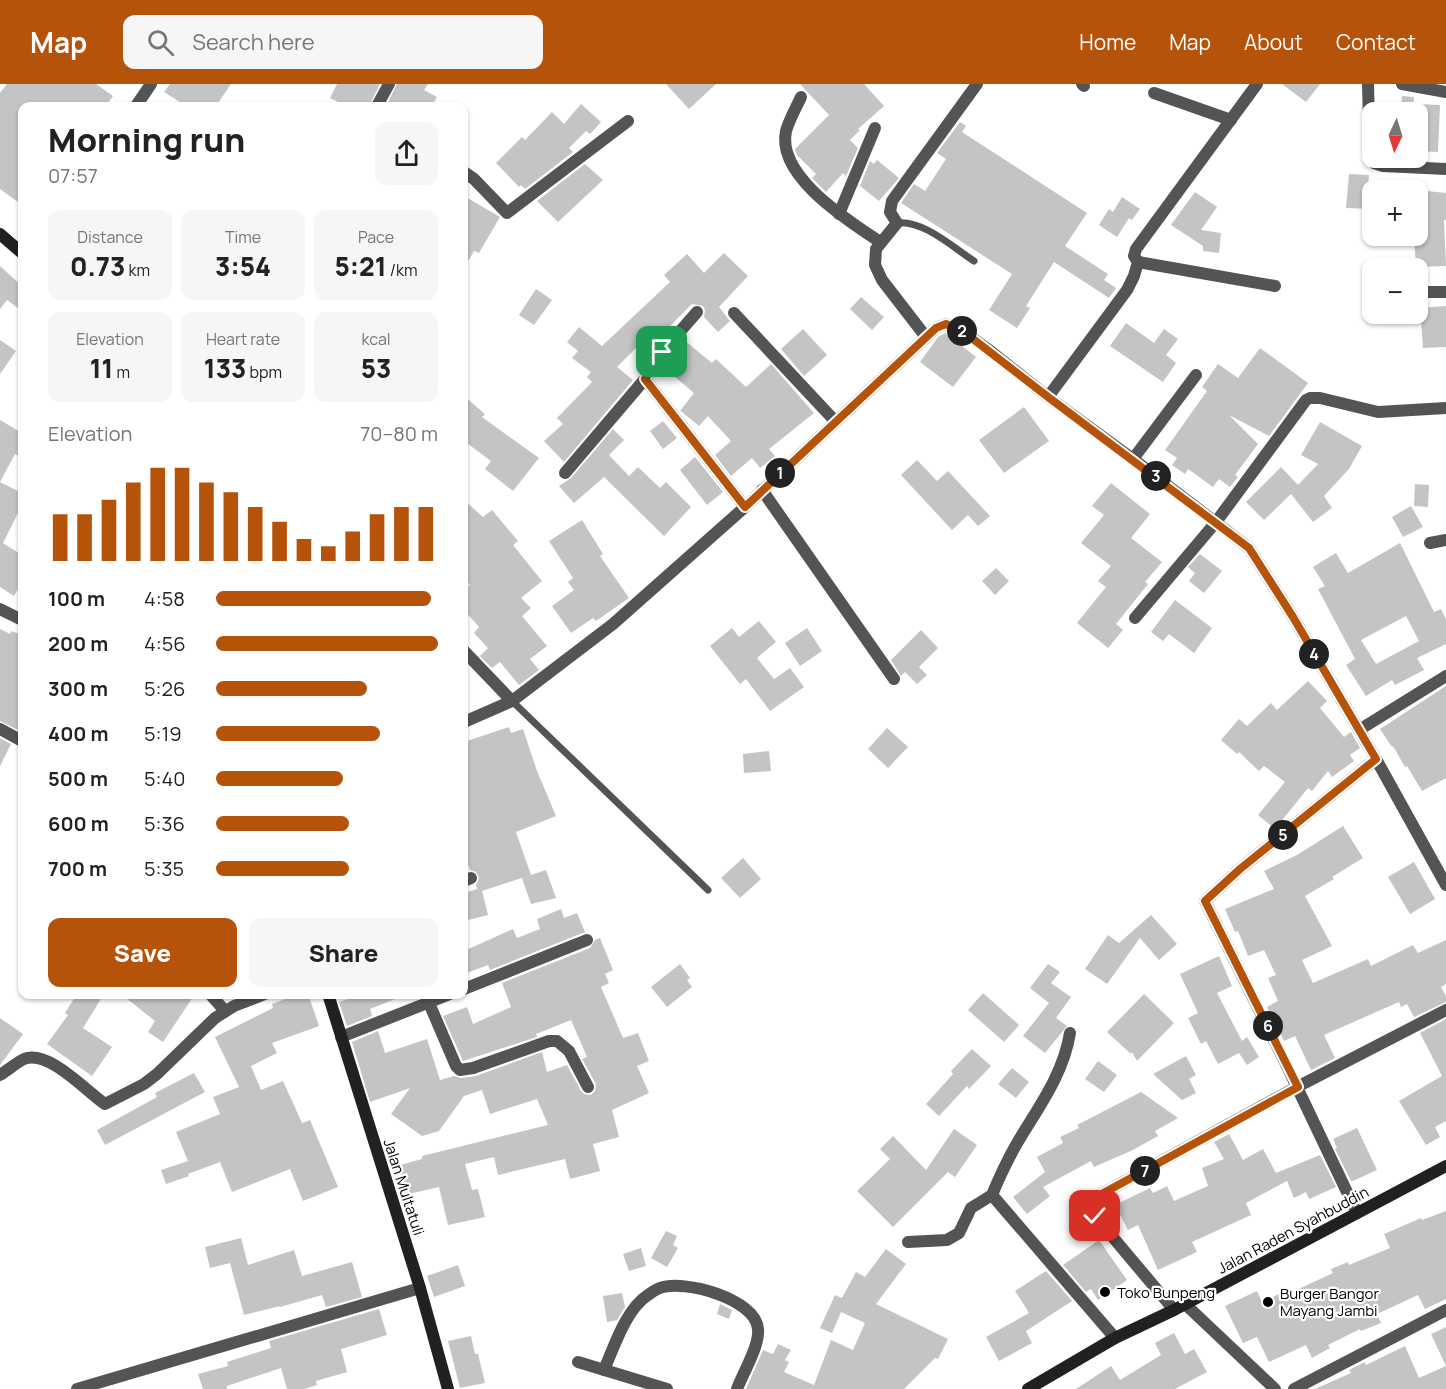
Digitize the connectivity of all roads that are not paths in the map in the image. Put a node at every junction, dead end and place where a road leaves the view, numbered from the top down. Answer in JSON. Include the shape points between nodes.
{"nodes":[{"id":1,"x":152,"y":84,"type":"edge"},
{"id":2,"x":389,"y":84,"type":"edge"},
{"id":3,"x":977,"y":84,"type":"edge"},
{"id":4,"x":1257,"y":84,"type":"edge"},
{"id":5,"x":1368,"y":84,"type":"edge"},
{"id":6,"x":1402,"y":84,"type":"edge"},
{"id":7,"x":1446,"y":92,"type":"edge"},
{"id":8,"x":1154,"y":93,"type":"dead end"},
{"id":9,"x":801,"y":97,"type":"dead end"},
{"id":10,"x":139,"y":102,"type":"edge"},
{"id":11,"x":379,"y":102,"type":"edge"},
{"id":12,"x":1231,"y":120,"type":"junction"},
{"id":13,"x":628,"y":121,"type":"dead end"},
{"id":14,"x":875,"y":128,"type":"dead end"},
{"id":15,"x":1446,"y":169,"type":"edge"},
{"id":16,"x":468,"y":175,"type":"edge"},
{"id":17,"x":839,"y":214,"type":"junction"},
{"id":18,"x":897,"y":223,"type":"junction"},
{"id":19,"x":0,"y":234,"type":"edge"},
{"id":20,"x":880,"y":242,"type":"junction"},
{"id":21,"x":18,"y":250,"type":"edge"},
{"id":22,"x":974,"y":261,"type":"dead end"},
{"id":23,"x":1138,"y":262,"type":"junction"},
{"id":24,"x":1275,"y":286,"type":"dead end"},
{"id":25,"x":1428,"y":292,"type":"edge"},
{"id":26,"x":1446,"y":292,"type":"edge"},
{"id":27,"x":697,"y":312,"type":"dead end"},
{"id":28,"x":734,"y":313,"type":"dead end"},
{"id":29,"x":926,"y":337,"type":"junction"},
{"id":30,"x":1196,"y":375,"type":"dead end"},
{"id":31,"x":645,"y":379,"type":"junction"},
{"id":32,"x":1048,"y":397,"type":"junction"},
{"id":33,"x":1446,"y":408,"type":"edge"},
{"id":34,"x":835,"y":421,"type":"junction"},
{"id":35,"x":1133,"y":459,"type":"junction"},
{"id":36,"x":565,"y":473,"type":"dead end"},
{"id":37,"x":762,"y":490,"type":"junction"},
{"id":38,"x":745,"y":507,"type":"junction"},
{"id":39,"x":1216,"y":522,"type":"junction"},
{"id":40,"x":1446,"y":540,"type":"edge"},
{"id":41,"x":1430,"y":543,"type":"dead end"},
{"id":42,"x":0,"y":609,"type":"edge"},
{"id":43,"x":18,"y":618,"type":"edge"},
{"id":44,"x":1135,"y":618,"type":"dead end"},
{"id":45,"x":468,"y":655,"type":"edge"},
{"id":46,"x":1446,"y":676,"type":"edge"},
{"id":47,"x":894,"y":679,"type":"dead end"},
{"id":48,"x":512,"y":701,"type":"junction"},
{"id":49,"x":468,"y":720,"type":"edge"},
{"id":50,"x":0,"y":729,"type":"edge"},
{"id":51,"x":1359,"y":730,"type":"junction"},
{"id":52,"x":18,"y":739,"type":"edge"},
{"id":53,"x":1376,"y":759,"type":"junction"},
{"id":54,"x":1446,"y":885,"type":"edge"},
{"id":55,"x":708,"y":890,"type":"dead end"},
{"id":56,"x":587,"y":940,"type":"dead end"},
{"id":57,"x":468,"y":987,"type":"edge"},
{"id":58,"x":214,"y":999,"type":"edge"},
{"id":59,"x":253,"y":999,"type":"edge"},
{"id":60,"x":329,"y":999,"type":"edge"},
{"id":61,"x":438,"y":999,"type":"edge"},
{"id":62,"x":429,"y":1003,"type":"junction"},
{"id":63,"x":1446,"y":1010,"type":"edge"},
{"id":64,"x":225,"y":1011,"type":"junction"},
{"id":65,"x":1070,"y":1033,"type":"dead end"},
{"id":66,"x":340,"y":1037,"type":"junction"},
{"id":67,"x":0,"y":1075,"type":"edge"},
{"id":68,"x":588,"y":1087,"type":"dead end"},
{"id":69,"x":1298,"y":1087,"type":"junction"},
{"id":70,"x":1446,"y":1166,"type":"edge"},
{"id":71,"x":992,"y":1195,"type":"junction"},
{"id":72,"x":1357,"y":1213,"type":"junction"},
{"id":73,"x":908,"y":1242,"type":"dead end"},
{"id":74,"x":420,"y":1288,"type":"junction"},
{"id":75,"x":1179,"y":1307,"type":"junction"},
{"id":76,"x":1446,"y":1310,"type":"edge"},
{"id":77,"x":1115,"y":1338,"type":"junction"},
{"id":78,"x":578,"y":1362,"type":"dead end"},
{"id":79,"x":604,"y":1370,"type":"junction"},
{"id":80,"x":77,"y":1389,"type":"edge"},
{"id":81,"x":448,"y":1389,"type":"edge"},
{"id":82,"x":667,"y":1389,"type":"edge"},
{"id":83,"x":737,"y":1389,"type":"edge"},
{"id":84,"x":1028,"y":1389,"type":"edge"},
{"id":85,"x":1275,"y":1389,"type":"edge"},
{"id":86,"x":1294,"y":1389,"type":"edge"}],
"edges":[{"from":1,"to":10,"type":"street"},
{"from":2,"to":11,"type":"street"},
{"from":3,"to":18,"type":"street","via":[[892,201],[890,212]]},
{"from":4,"to":12,"type":"street"},
{"from":5,"to":15,"type":"street","via":[[1370,158],[1374,163]]},
{"from":6,"to":7,"type":"street"},
{"from":8,"to":12,"type":"street"},
{"from":9,"to":17,"type":"street","via":[[786,132],[786,150],[801,178]]},
{"from":12,"to":23,"type":"street","via":[[1136,249],[1134,256]]},
{"from":13,"to":16,"type":"street","via":[[507,213]]},
{"from":14,"to":17,"type":"street"},
{"from":17,"to":20,"type":"street"},
{"from":18,"to":20,"type":"street"},
{"from":18,"to":22,"type":"lane","via":[[914,223]]},
{"from":19,"to":21,"type":"main road"},
{"from":20,"to":29,"type":"street","via":[[875,256],[878,274]]},
{"from":23,"to":24,"type":"street"},
{"from":23,"to":32,"type":"street","via":[[1127,290]]},
{"from":25,"to":26,"type":"street"},
{"from":27,"to":31,"type":"street","via":[[662,352]]},
{"from":28,"to":34,"type":"street"},
{"from":29,"to":32,"type":"street","via":[[946,324],[956,327]]},
{"from":29,"to":34,"type":"street"},
{"from":30,"to":35,"type":"street"},
{"from":31,"to":36,"type":"street"},
{"from":31,"to":38,"type":"street"},
{"from":32,"to":35,"type":"street"},
{"from":33,"to":39,"type":"street","via":[[1378,412],[1310,398]]},
{"from":34,"to":37,"type":"street"},
{"from":35,"to":39,"type":"street"},
{"from":37,"to":38,"type":"street"},
{"from":37,"to":47,"type":"street"},
{"from":38,"to":48,"type":"street","via":[[613,624]]},
{"from":39,"to":44,"type":"street"},
{"from":39,"to":51,"type":"street","via":[[1249,548]]},
{"from":40,"to":41,"type":"street"},
{"from":42,"to":43,"type":"street"},
{"from":45,"to":48,"type":"street"},
{"from":46,"to":51,"type":"street"},
{"from":48,"to":49,"type":"street"},
{"from":48,"to":55,"type":"lane"},
{"from":50,"to":52,"type":"street"},
{"from":51,"to":53,"type":"street"},
{"from":53,"to":54,"type":"street"},
{"from":53,"to":69,"type":"street","via":[[1205,901]]},
{"from":56,"to":57,"type":"street"},
{"from":58,"to":64,"type":"street"},
{"from":59,"to":64,"type":"street"},
{"from":60,"to":66,"type":"main road","name":"Jalan Multatuli"},
{"from":61,"to":62,"type":"street"},
{"from":62,"to":66,"type":"street"},
{"from":62,"to":68,"type":"street","via":[[460,1070],[557,1041],[569,1051]]},
{"from":63,"to":69,"type":"street"},
{"from":64,"to":67,"type":"street","via":[[157,1074],[105,1104],[40,1057],[24,1059]]},
{"from":65,"to":71,"type":"street","via":[[1055,1081],[1015,1147]]},
{"from":66,"to":74,"type":"main road","name":"Jalan Multatuli"},
{"from":69,"to":72,"type":"street"},
{"from":69,"to":75,"type":"street","via":[[1106,1191],[1093,1203],[1095,1216]]},
{"from":70,"to":72,"type":"main road","name":"Jalan Raden Syahbuddin"},
{"from":71,"to":73,"type":"street","via":[[971,1208],[959,1233],[947,1240]]},
{"from":71,"to":77,"type":"street"},
{"from":72,"to":75,"type":"main road","name":"Jalan Raden Syahbuddin"},
{"from":74,"to":80,"type":"street"},
{"from":74,"to":81,"type":"main road","name":"Jalan Multatuli"},
{"from":75,"to":77,"type":"main road","name":"Jalan Raden Syahbuddin"},
{"from":75,"to":85,"type":"street"},
{"from":76,"to":86,"type":"street"},
{"from":77,"to":84,"type":"main road","name":"Jalan Raden Syahbuddin"},
{"from":78,"to":79,"type":"street"},
{"from":79,"to":82,"type":"street"},
{"from":79,"to":83,"type":"street","via":[[622,1328],[645,1296],[660,1288],[680,1286],[706,1290],[736,1303],[755,1317],[758,1338]]}]}
